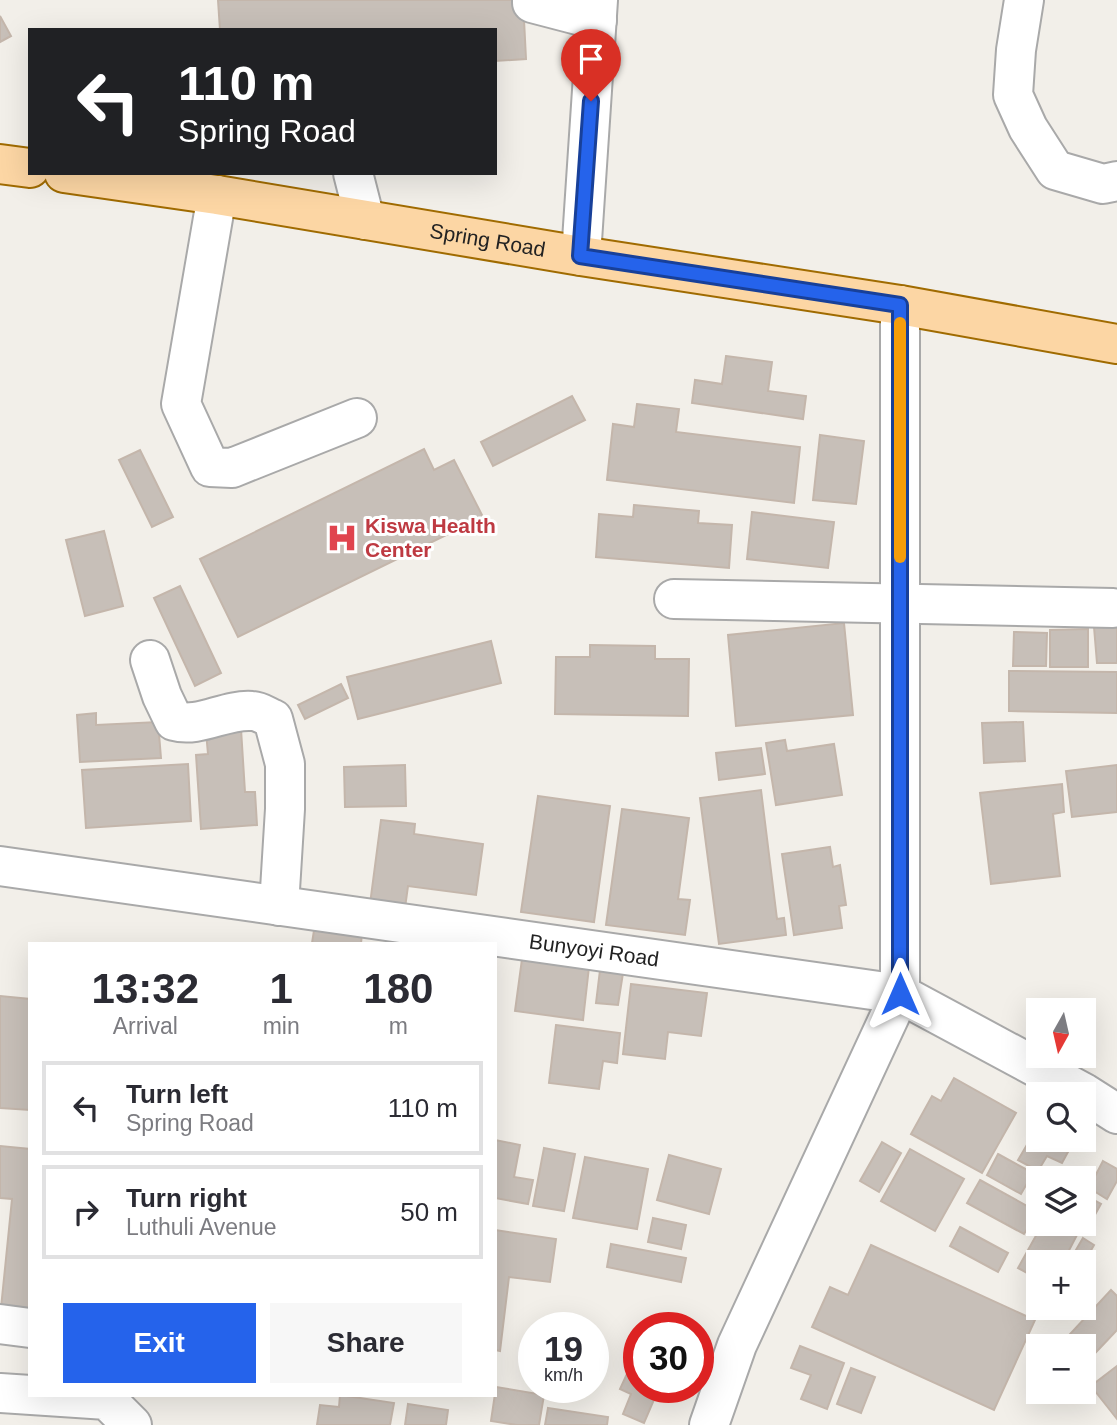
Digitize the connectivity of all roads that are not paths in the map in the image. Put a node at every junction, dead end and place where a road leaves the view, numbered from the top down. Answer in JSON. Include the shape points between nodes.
{"nodes":[{"id":1,"x":531,"y":0,"type":"edge"},
{"id":2,"x":1024,"y":0,"type":"edge"},
{"id":3,"x":597,"y":10,"type":"edge"},
{"id":4,"x":0,"y":164,"type":"edge"},
{"id":5,"x":28,"y":168,"type":"edge"},
{"id":6,"x":78,"y":175,"type":"edge"},
{"id":7,"x":354,"y":175,"type":"edge"},
{"id":8,"x":1117,"y":181,"type":"edge"},
{"id":9,"x":217,"y":195,"type":"junction"},
{"id":10,"x":365,"y":220,"type":"junction"},
{"id":11,"x":580,"y":256,"type":"junction"},
{"id":12,"x":900,"y":305,"type":"junction"},
{"id":13,"x":1117,"y":344,"type":"edge"},
{"id":14,"x":357,"y":418,"type":"dead end"},
{"id":15,"x":674,"y":599,"type":"dead end"},
{"id":16,"x":900,"y":604,"type":"junction"},
{"id":17,"x":1113,"y":608,"type":"dead end"},
{"id":18,"x":150,"y":660,"type":"dead end"},
{"id":19,"x":0,"y":866,"type":"edge"},
{"id":20,"x":279,"y":906,"type":"junction"},
{"id":21,"x":900,"y":994,"type":"junction"},
{"id":22,"x":1117,"y":1114,"type":"edge"},
{"id":23,"x":0,"y":1324,"type":"edge"},
{"id":24,"x":28,"y":1328,"type":"edge"},
{"id":25,"x":0,"y":1393,"type":"edge"},
{"id":26,"x":28,"y":1395,"type":"edge"},
{"id":27,"x":61,"y":1397,"type":"edge"},
{"id":28,"x":132,"y":1425,"type":"edge"},
{"id":29,"x":709,"y":1425,"type":"edge"}],
"edges":[{"from":1,"to":3,"type":"street"},
{"from":2,"to":8,"type":"street","via":[[1013,95],[1028,128],[1055,170],[1102,184]]},
{"from":3,"to":11,"type":"street"},
{"from":4,"to":5,"type":"main road"},
{"from":6,"to":9,"type":"main road","name":"Spring Road"},
{"from":7,"to":10,"type":"street"},
{"from":9,"to":10,"type":"main road","name":"Spring Road"},
{"from":9,"to":14,"type":"street","via":[[181,404],[210,467],[232,468]]},
{"from":10,"to":11,"type":"main road","name":"Spring Road"},
{"from":11,"to":12,"type":"main road","name":"Spring Road"},
{"from":12,"to":13,"type":"main road","name":"Spring Road"},
{"from":12,"to":16,"type":"street"},
{"from":15,"to":16,"type":"street"},
{"from":16,"to":17,"type":"street"},
{"from":16,"to":21,"type":"street"},
{"from":18,"to":20,"type":"street","via":[[174,721],[187,724],[230,711],[255,711],[273,719],[285,764]]},
{"from":19,"to":20,"type":"street","name":"Bunyoyi Road"},
{"from":20,"to":21,"type":"street","name":"Bunyoyi Road"},
{"from":21,"to":22,"type":"street","name":"Bunyoyi Road"},
{"from":21,"to":29,"type":"street","via":[[737,1345]]},
{"from":23,"to":24,"type":"street"},
{"from":25,"to":26,"type":"street"},
{"from":27,"to":28,"type":"street","via":[[107,1400]]}]}
